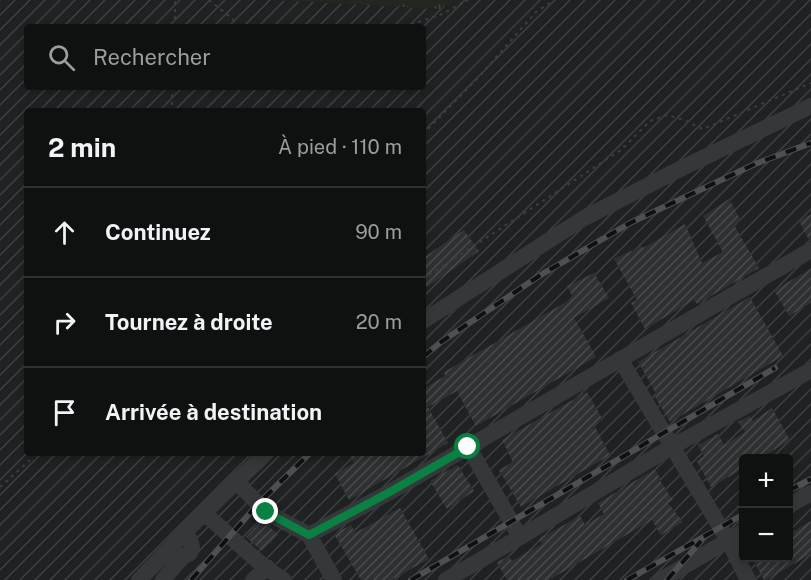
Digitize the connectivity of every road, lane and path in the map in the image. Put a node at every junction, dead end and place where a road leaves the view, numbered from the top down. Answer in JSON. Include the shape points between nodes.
{"nodes":[{"id":1,"x":175,"y":0,"type":"edge"},
{"id":2,"x":209,"y":0,"type":"edge"},
{"id":3,"x":468,"y":0,"type":"edge"},
{"id":4,"x":554,"y":0,"type":"edge"},
{"id":5,"x":175,"y":24,"type":"edge"},
{"id":6,"x":237,"y":24,"type":"edge"},
{"id":7,"x":413,"y":24,"type":"edge"},
{"id":8,"x":811,"y":83,"type":"edge"},
{"id":9,"x":172,"y":90,"type":"edge"},
{"id":10,"x":811,"y":106,"type":"edge"},
{"id":11,"x":172,"y":108,"type":"edge"},
{"id":12,"x":426,"y":131,"type":"edge"},
{"id":13,"x":811,"y":250,"type":"edge"},
{"id":14,"x":426,"y":277,"type":"edge"},
{"id":15,"x":426,"y":319,"type":"edge"},
{"id":16,"x":620,"y":359,"type":"junction"},
{"id":17,"x":811,"y":370,"type":"edge"},
{"id":18,"x":468,"y":447,"type":"junction"},
{"id":19,"x":672,"y":447,"type":"junction"},
{"id":20,"x":32,"y":456,"type":"edge"},
{"id":21,"x":263,"y":456,"type":"edge"},
{"id":22,"x":236,"y":481,"type":"junction"},
{"id":23,"x":0,"y":487,"type":"edge"},
{"id":24,"x":811,"y":493,"type":"edge"},
{"id":25,"x":793,"y":504,"type":"edge"},
{"id":26,"x":204,"y":513,"type":"junction"},
{"id":27,"x":185,"y":533,"type":"junction"},
{"id":28,"x":739,"y":534,"type":"edge"},
{"id":29,"x":309,"y":535,"type":"junction"},
{"id":30,"x":520,"y":537,"type":"junction"},
{"id":31,"x":728,"y":540,"type":"junction"},
{"id":32,"x":267,"y":567,"type":"junction"},
{"id":33,"x":140,"y":580,"type":"edge"},
{"id":34,"x":163,"y":580,"type":"edge"},
{"id":35,"x":253,"y":580,"type":"edge"},
{"id":36,"x":284,"y":580,"type":"edge"},
{"id":37,"x":334,"y":580,"type":"edge"},
{"id":38,"x":446,"y":580,"type":"edge"},
{"id":39,"x":661,"y":580,"type":"edge"},
{"id":40,"x":748,"y":580,"type":"edge"}],
"edges":[{"from":1,"to":5,"type":"path"},
{"from":2,"to":6,"type":"path"},
{"from":3,"to":7,"type":"path"},
{"from":4,"to":12,"type":"path","via":[[537,12]]},
{"from":8,"to":14,"type":"path","via":[[703,129],[667,115],[650,121],[621,150]]},
{"from":9,"to":11,"type":"path"},
{"from":10,"to":15,"type":"street","via":[[584,218]]},
{"from":13,"to":16,"type":"street"},
{"from":16,"to":18,"type":"street"},
{"from":16,"to":19,"type":"street"},
{"from":17,"to":19,"type":"street"},
{"from":18,"to":29,"type":"street"},
{"from":18,"to":30,"type":"street"},
{"from":19,"to":30,"type":"street"},
{"from":19,"to":31,"type":"street"},
{"from":20,"to":23,"type":"path"},
{"from":21,"to":22,"type":"street"},
{"from":22,"to":26,"type":"street"},
{"from":22,"to":29,"type":"street","via":[[266,512]]},
{"from":24,"to":25,"type":"street"},
{"from":26,"to":27,"type":"street"},
{"from":26,"to":32,"type":"street"},
{"from":27,"to":33,"type":"street"},
{"from":27,"to":34,"type":"street","via":[[192,548],[190,553]]},
{"from":28,"to":31,"type":"street"},
{"from":29,"to":37,"type":"street"},
{"from":30,"to":38,"type":"street"},
{"from":31,"to":39,"type":"street"},
{"from":31,"to":40,"type":"street"},
{"from":32,"to":35,"type":"street"},
{"from":32,"to":36,"type":"street"}]}
